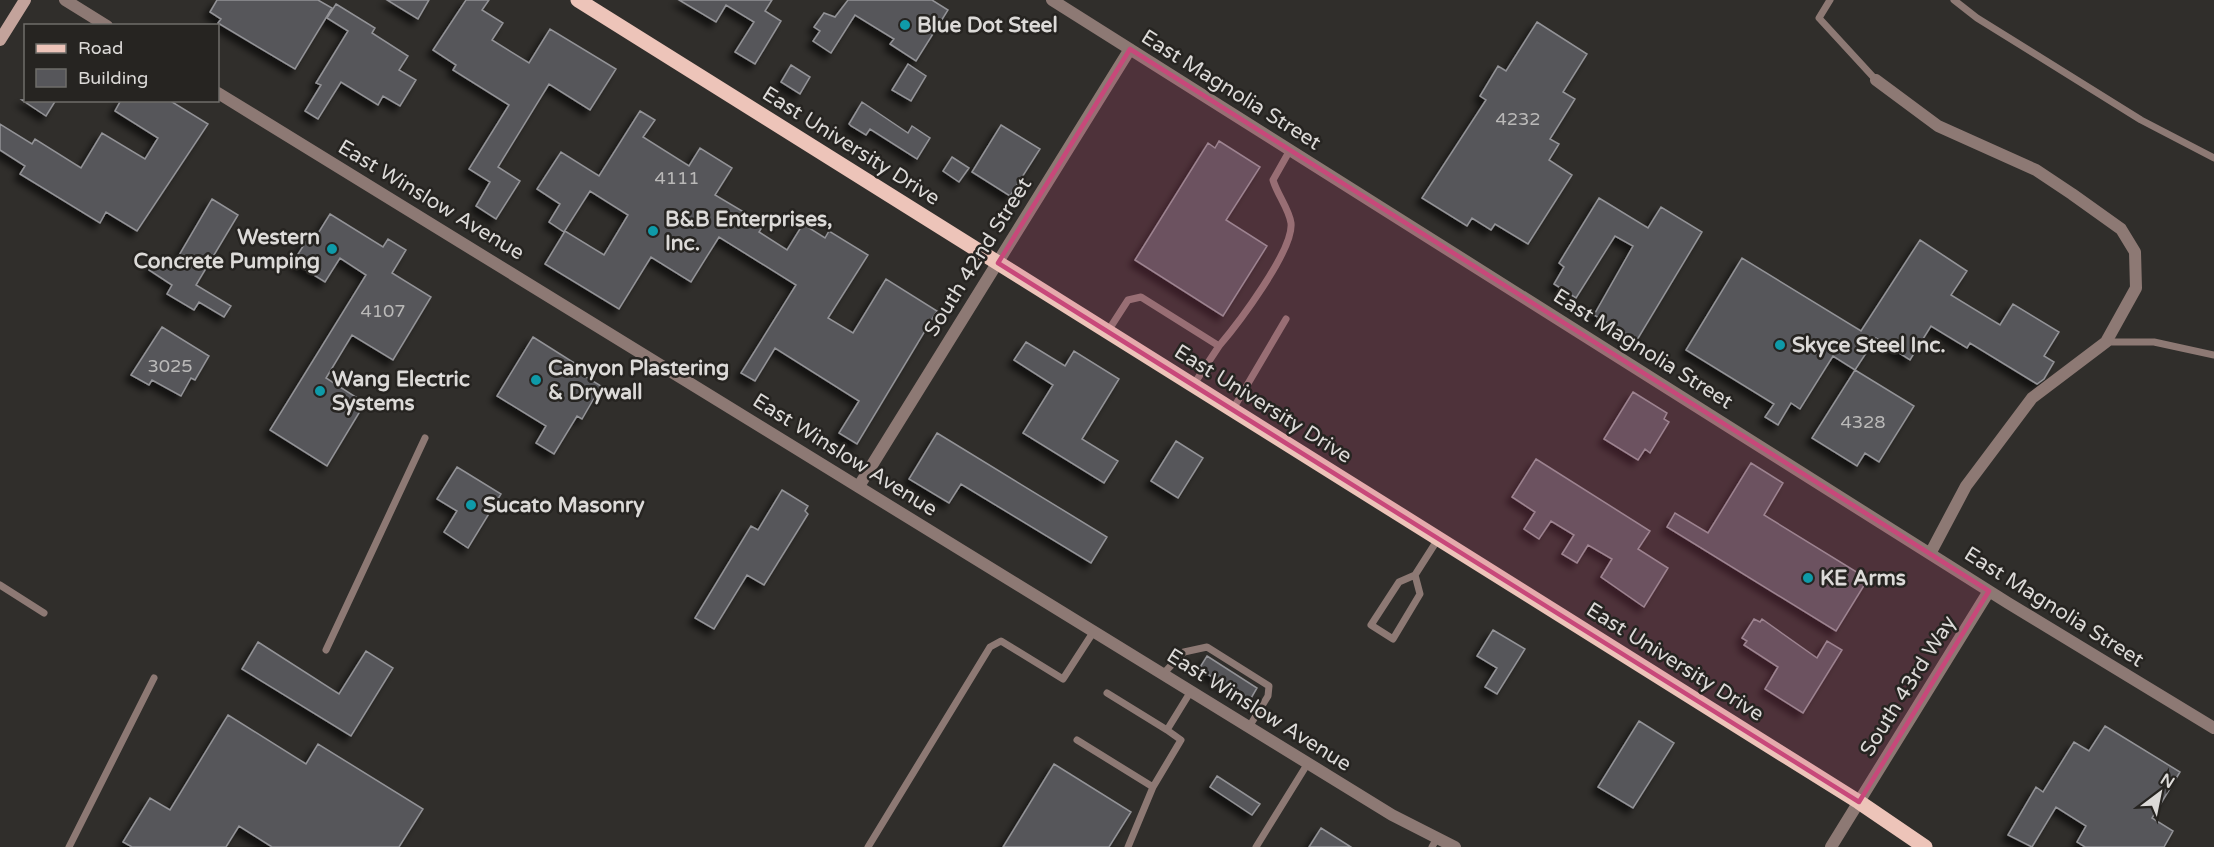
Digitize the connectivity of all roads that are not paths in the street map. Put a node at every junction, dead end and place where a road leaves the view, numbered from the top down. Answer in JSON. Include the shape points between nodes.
{"nodes":[{"id":1,"x":25,"y":0,"type":"edge"},
{"id":2,"x":65,"y":0,"type":"edge"},
{"id":3,"x":578,"y":0,"type":"edge"},
{"id":4,"x":1052,"y":0,"type":"edge"},
{"id":5,"x":1830,"y":0,"type":"edge"},
{"id":6,"x":1954,"y":0,"type":"edge"},
{"id":7,"x":104,"y":24,"type":"edge"},
{"id":8,"x":0,"y":40,"type":"edge"},
{"id":9,"x":1130,"y":49,"type":"junction"},
{"id":10,"x":1876,"y":80,"type":"joint"},
{"id":11,"x":219,"y":94,"type":"edge"},
{"id":12,"x":1290,"y":150,"type":"junction"},
{"id":13,"x":2214,"y":158,"type":"edge"},
{"id":14,"x":998,"y":263,"type":"junction"},
{"id":15,"x":1286,"y":319,"type":"dead end"},
{"id":16,"x":1108,"y":331,"type":"junction"},
{"id":17,"x":2106,"y":342,"type":"junction"},
{"id":18,"x":1219,"y":346,"type":"junction"},
{"id":19,"x":2214,"y":355,"type":"edge"},
{"id":20,"x":1193,"y":385,"type":"junction"},
{"id":21,"x":1233,"y":409,"type":"junction"},
{"id":22,"x":425,"y":438,"type":"dead end"},
{"id":23,"x":859,"y":486,"type":"junction"},
{"id":24,"x":1438,"y":539,"type":"junction"},
{"id":25,"x":1931,"y":552,"type":"junction"},
{"id":26,"x":1415,"y":575,"type":"junction"},
{"id":27,"x":0,"y":585,"type":"edge"},
{"id":28,"x":1989,"y":591,"type":"junction"},
{"id":29,"x":44,"y":613,"type":"dead end"},
{"id":30,"x":1094,"y":631,"type":"junction"},
{"id":31,"x":326,"y":650,"type":"dead end"},
{"id":32,"x":1163,"y":674,"type":"junction"},
{"id":33,"x":154,"y":678,"type":"dead end"},
{"id":34,"x":1191,"y":691,"type":"junction"},
{"id":35,"x":1107,"y":693,"type":"dead end"},
{"id":36,"x":1249,"y":727,"type":"junction"},
{"id":37,"x":2214,"y":728,"type":"edge"},
{"id":38,"x":1167,"y":730,"type":"junction"},
{"id":39,"x":1077,"y":740,"type":"dead end"},
{"id":40,"x":1308,"y":763,"type":"junction"},
{"id":41,"x":1153,"y":787,"type":"junction"},
{"id":42,"x":1859,"y":802,"type":"junction"},
{"id":43,"x":1434,"y":842,"type":"edge"},
{"id":44,"x":69,"y":847,"type":"edge"},
{"id":45,"x":868,"y":847,"type":"edge"},
{"id":46,"x":1128,"y":847,"type":"edge"},
{"id":47,"x":1256,"y":847,"type":"edge"},
{"id":48,"x":1455,"y":847,"type":"edge"},
{"id":49,"x":1831,"y":847,"type":"edge"},
{"id":50,"x":1925,"y":847,"type":"edge"}],
"edges":[{"from":1,"to":8,"type":"main road"},
{"from":2,"to":7,"type":"street"},
{"from":3,"to":14,"type":"main road","name":"East University Drive"},
{"from":4,"to":9,"type":"street","name":"East Magnolia Street"},
{"from":5,"to":10,"type":"lane","via":[[1819,18]]},
{"from":6,"to":13,"type":"lane","via":[[2141,120]]},
{"from":9,"to":12,"type":"street","name":"East Magnolia Street"},
{"from":9,"to":14,"type":"street","name":"South 42nd Street"},
{"from":10,"to":17,"type":"street","via":[[1938,126],[2036,170],[2121,229],[2135,252],[2136,288]]},
{"from":11,"to":23,"type":"street","name":"East Winslow Avenue"},
{"from":12,"to":18,"type":"lane","via":[[1273,180],[1291,222],[1290,240],[1240,322]]},
{"from":12,"to":25,"type":"street","name":"East Magnolia Street"},
{"from":14,"to":16,"type":"main road","name":"East University Drive"},
{"from":14,"to":23,"type":"street","name":"South 42nd Street"},
{"from":15,"to":21,"type":"lane"},
{"from":16,"to":18,"type":"lane","via":[[1128,300],[1136,296]]},
{"from":16,"to":20,"type":"main road","name":"East University Drive"},
{"from":17,"to":19,"type":"lane","via":[[2154,342]]},
{"from":17,"to":25,"type":"street","via":[[2032,398],[1966,486]]},
{"from":18,"to":20,"type":"lane"},
{"from":20,"to":21,"type":"main road","name":"East University Drive"},
{"from":21,"to":24,"type":"main road","name":"East University Drive"},
{"from":22,"to":31,"type":"lane"},
{"from":23,"to":30,"type":"street","name":"East Winslow Avenue"},
{"from":24,"to":26,"type":"lane"},
{"from":24,"to":42,"type":"main road","name":"East University Drive"},
{"from":25,"to":28,"type":"street","name":"East Magnolia Street"},
{"from":26,"to":26,"type":"lane","via":[[1399,582],[1371,625],[1393,639],[1420,594]]},
{"from":27,"to":29,"type":"lane"},
{"from":28,"to":37,"type":"street","name":"East Magnolia Street"},
{"from":28,"to":42,"type":"street","name":"South 43rd Way"},
{"from":30,"to":32,"type":"street","name":"East Winslow Avenue"},
{"from":30,"to":45,"type":"lane","via":[[1063,679],[1001,641],[990,647]]},
{"from":32,"to":34,"type":"street","name":"East Winslow Avenue"},
{"from":32,"to":36,"type":"lane","via":[[1184,652],[1207,647],[1259,678],[1269,686],[1268,696]]},
{"from":33,"to":44,"type":"lane"},
{"from":34,"to":36,"type":"street","name":"East Winslow Avenue"},
{"from":34,"to":38,"type":"lane"},
{"from":35,"to":38,"type":"lane"},
{"from":36,"to":40,"type":"street","name":"East Winslow Avenue"},
{"from":38,"to":41,"type":"lane","via":[[1181,740]]},
{"from":39,"to":41,"type":"lane"},
{"from":40,"to":43,"type":"street","name":"East Winslow Avenue"},
{"from":40,"to":47,"type":"lane"},
{"from":41,"to":46,"type":"lane"},
{"from":42,"to":49,"type":"street","name":"South 43rd Way"},
{"from":42,"to":50,"type":"main road","name":"East University Drive"},
{"from":43,"to":48,"type":"street","name":"East Winslow Avenue"}]}
